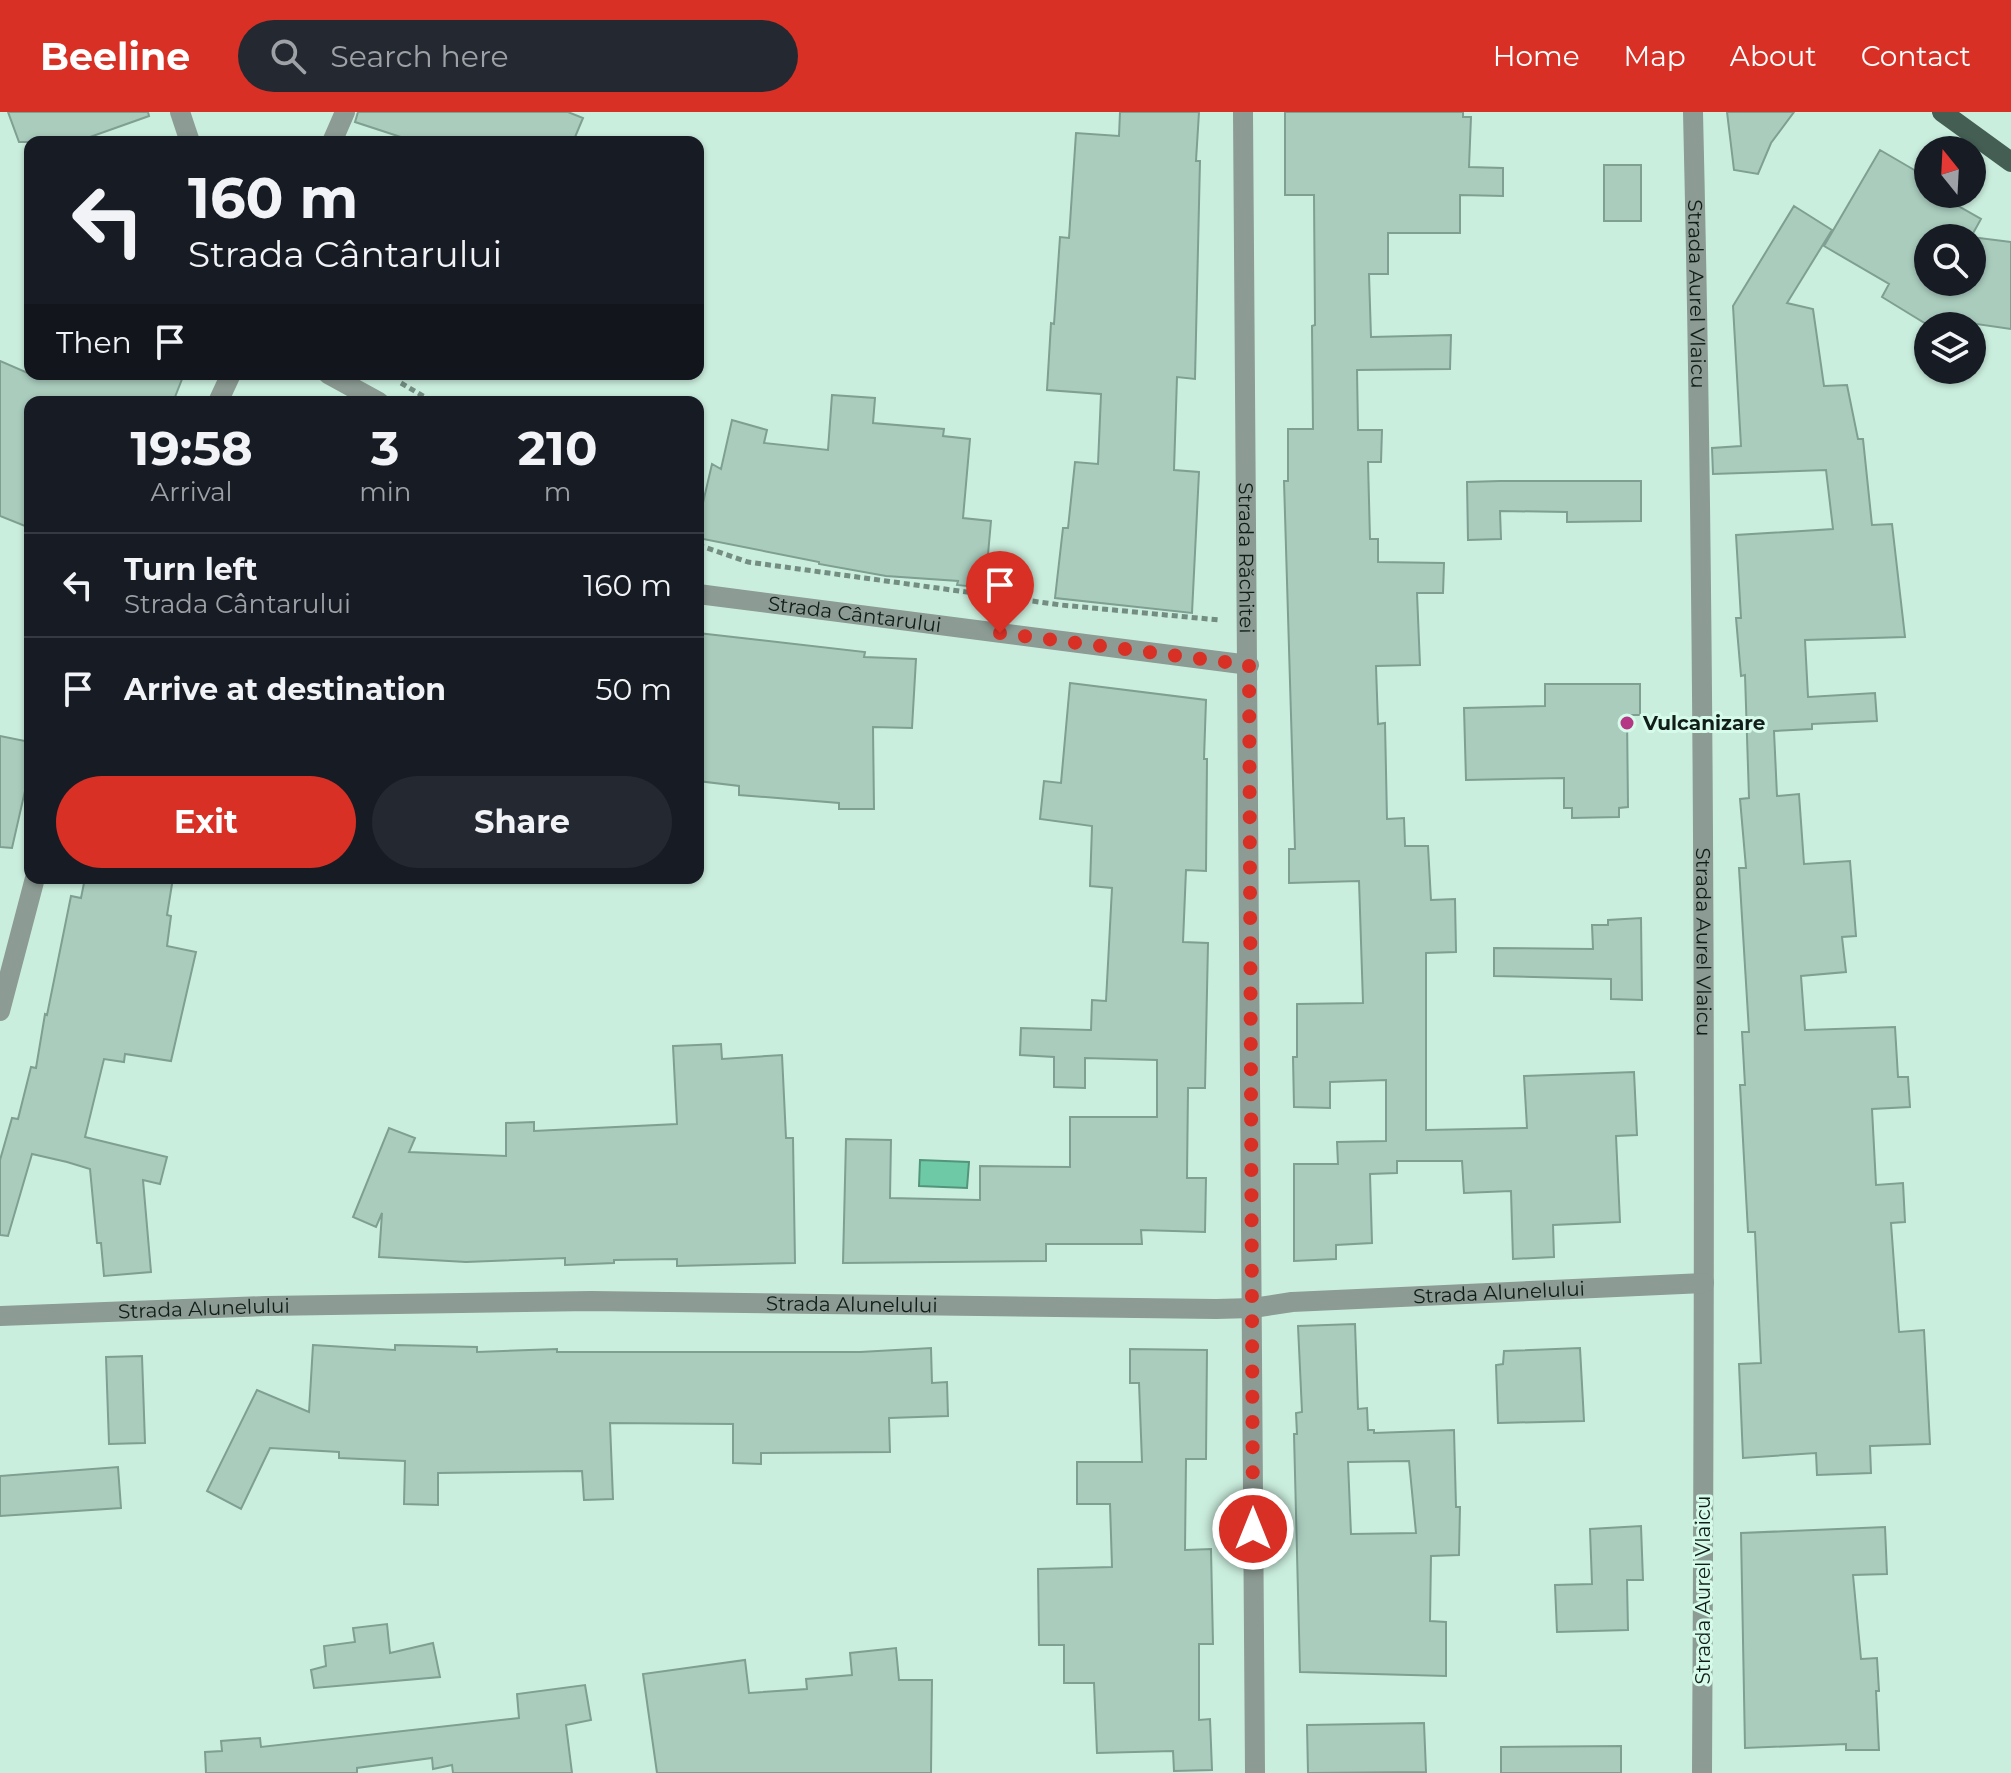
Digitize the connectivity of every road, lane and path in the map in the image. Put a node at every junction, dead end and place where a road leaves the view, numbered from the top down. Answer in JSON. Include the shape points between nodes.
{"nodes":[{"id":1,"x":180,"y":112,"type":"edge"},
{"id":2,"x":345,"y":112,"type":"edge"},
{"id":3,"x":1243,"y":112,"type":"edge"},
{"id":4,"x":1693,"y":112,"type":"edge"},
{"id":5,"x":1942,"y":112,"type":"edge"},
{"id":6,"x":188,"y":136,"type":"edge"},
{"id":7,"x":335,"y":136,"type":"edge"},
{"id":8,"x":2011,"y":162,"type":"edge"},
{"id":9,"x":339,"y":380,"type":"edge"},
{"id":10,"x":398,"y":381,"type":"dead end"},
{"id":11,"x":368,"y":396,"type":"edge"},
{"id":12,"x":423,"y":396,"type":"edge"},
{"id":13,"x":704,"y":547,"type":"edge"},
{"id":14,"x":704,"y":595,"type":"edge"},
{"id":15,"x":1248,"y":623,"type":"junction"},
{"id":16,"x":1249,"y":665,"type":"junction"},
{"id":17,"x":33,"y":884,"type":"edge"},
{"id":18,"x":0,"y":1011,"type":"edge"},
{"id":19,"x":1704,"y":1283,"type":"junction"},
{"id":20,"x":1253,"y":1308,"type":"junction"},
{"id":21,"x":0,"y":1316,"type":"edge"},
{"id":22,"x":1255,"y":1773,"type":"edge"},
{"id":23,"x":1702,"y":1773,"type":"edge"}],
"edges":[{"from":1,"to":6,"type":"street"},
{"from":2,"to":7,"type":"street"},
{"from":3,"to":15,"type":"street","name":"Strada Răchitei"},
{"from":4,"to":19,"type":"street","name":"Strada Aurel Vlaicu"},
{"from":5,"to":8,"type":"main road"},
{"from":9,"to":11,"type":"street"},
{"from":10,"to":12,"type":"path"},
{"from":13,"to":15,"type":"path","via":[[748,562],[1061,605]]},
{"from":14,"to":16,"type":"street","name":"Strada Cântarului"},
{"from":15,"to":16,"type":"street","name":"Strada Răchitei"},
{"from":16,"to":20,"type":"street","name":"Strada Răchitei"},
{"from":17,"to":18,"type":"street"},
{"from":19,"to":20,"type":"street","name":"Strada Alunelului"},
{"from":19,"to":23,"type":"street","name":"Strada Aurel Vlaicu"},
{"from":20,"to":21,"type":"street","name":"Strada Alunelului","via":[[591,1301]]},
{"from":20,"to":22,"type":"street","name":"Strada Răchitei"}]}
